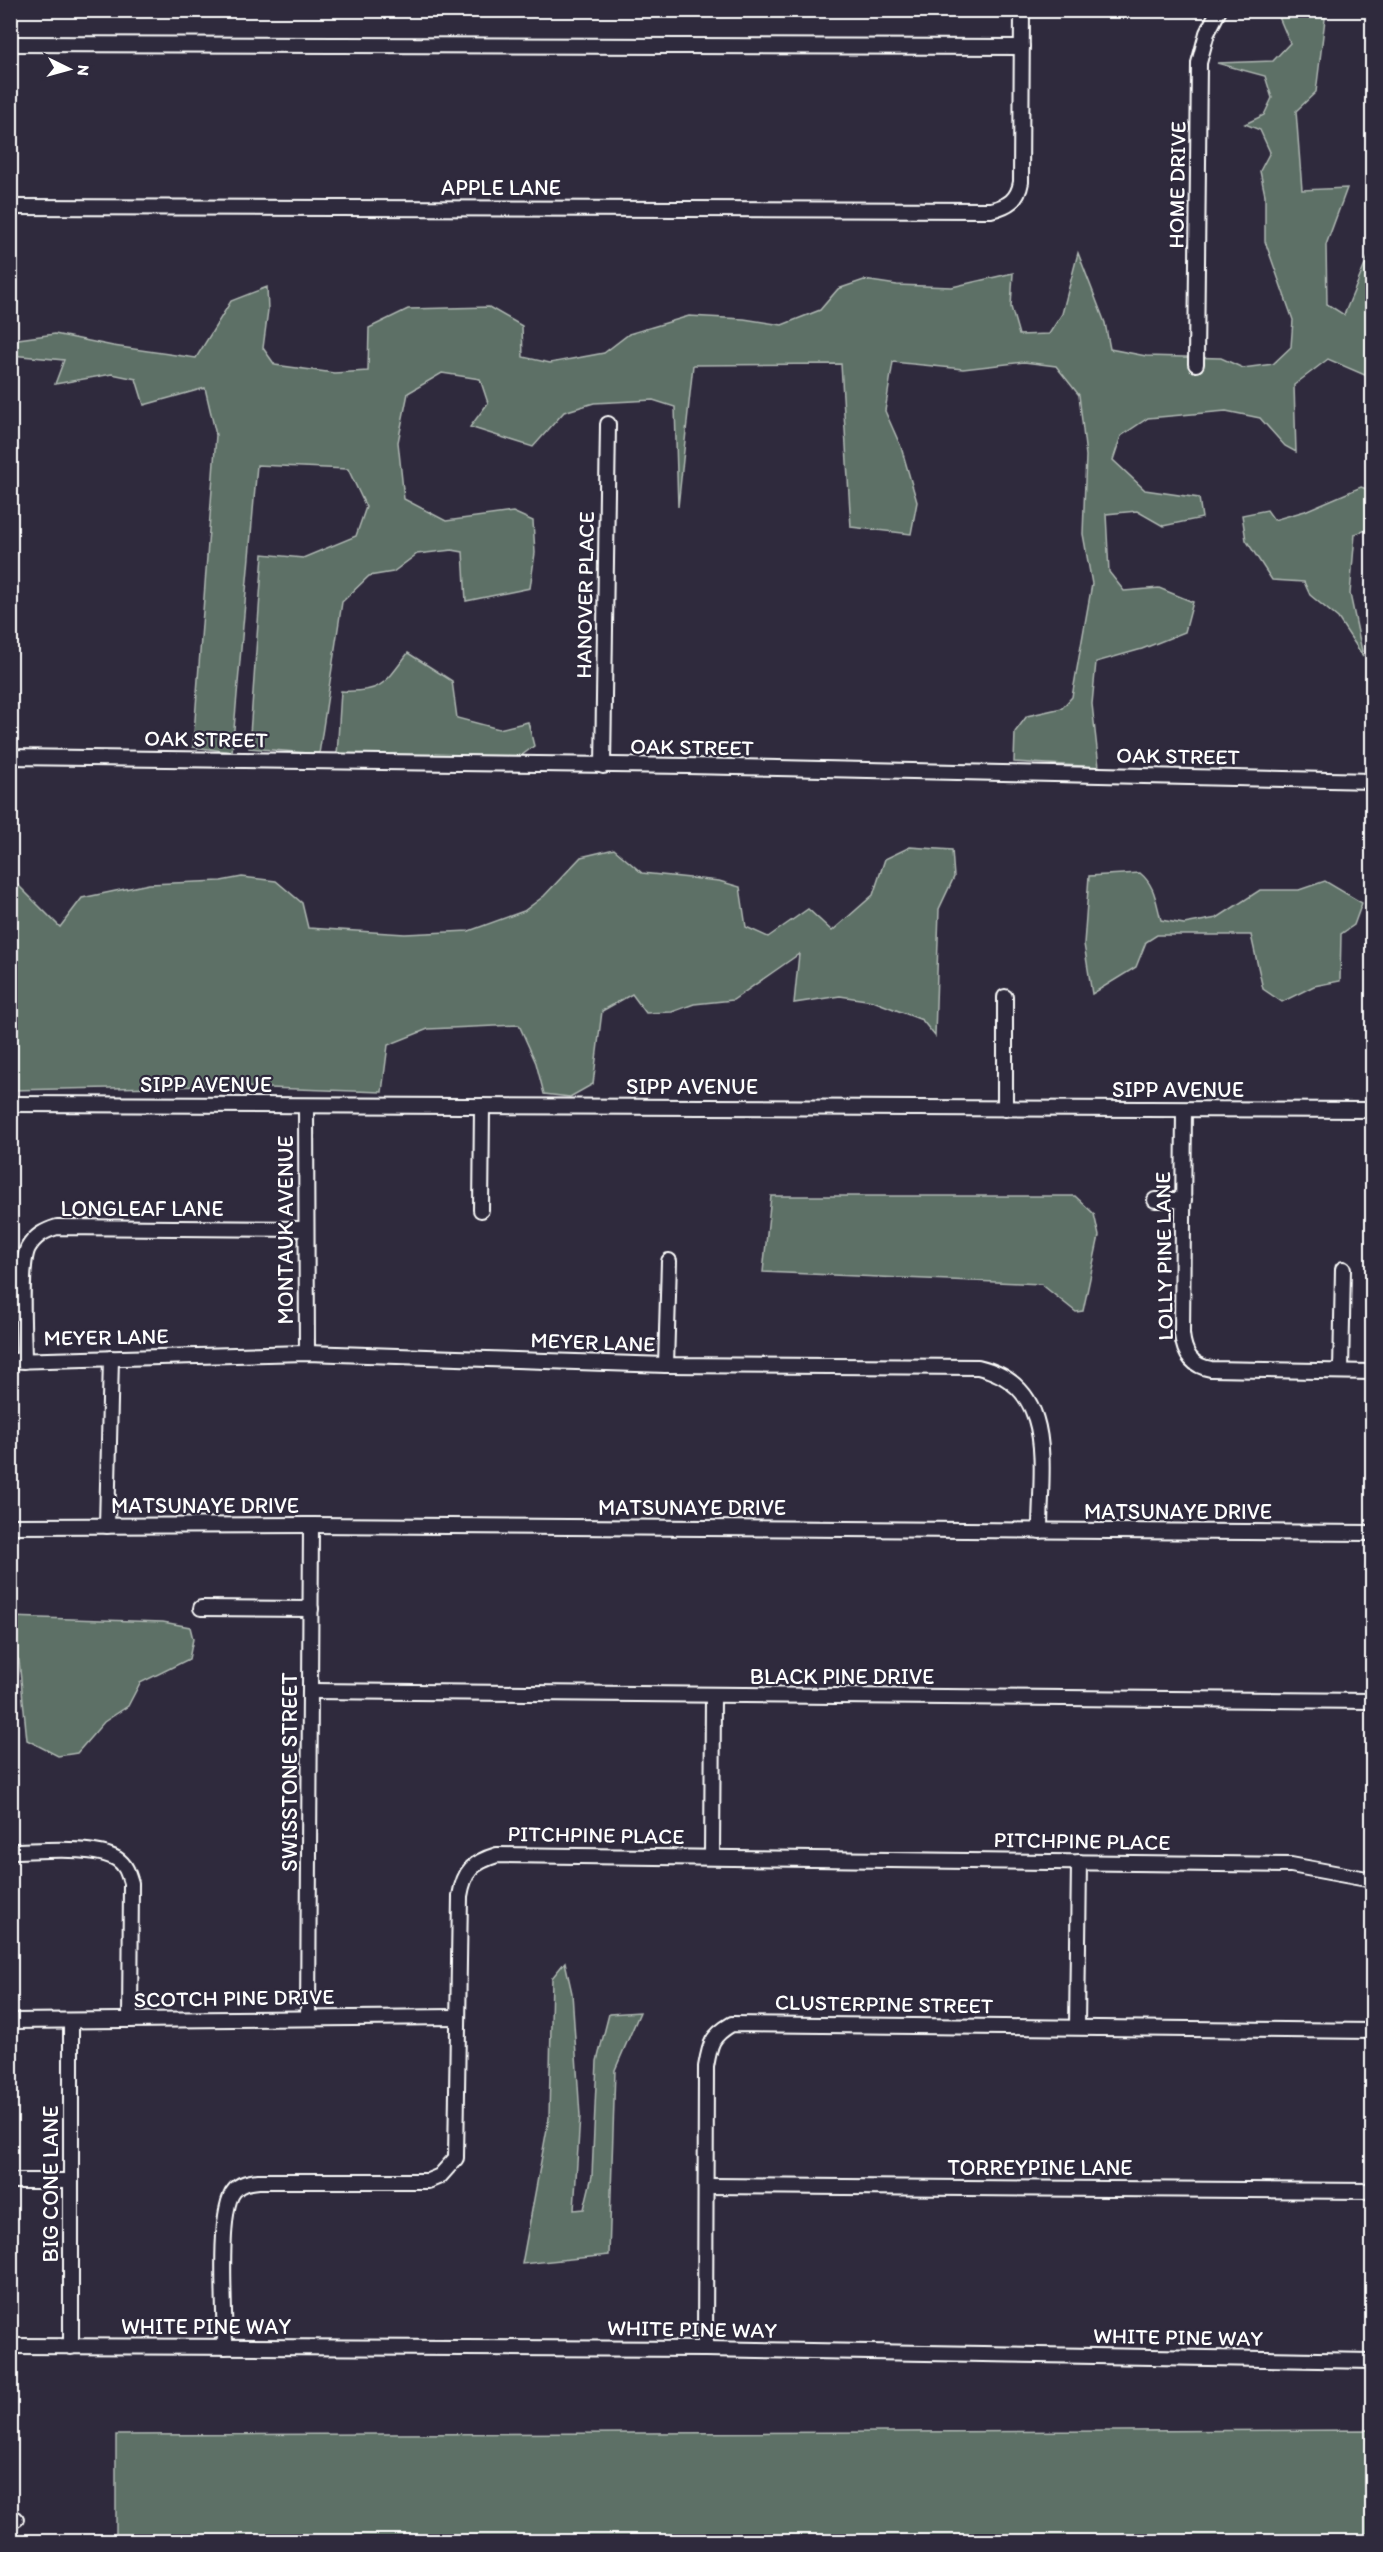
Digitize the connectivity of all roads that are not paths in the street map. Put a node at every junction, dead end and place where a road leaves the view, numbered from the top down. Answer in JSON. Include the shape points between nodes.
{"nodes":[{"id":1,"x":1022,"y":10,"type":"edge"},
{"id":2,"x":1220,"y":10,"type":"edge"},
{"id":3,"x":10,"y":44,"type":"edge"},
{"id":4,"x":1022,"y":47,"type":"junction"},
{"id":5,"x":10,"y":207,"type":"edge"},
{"id":6,"x":1196,"y":364,"type":"dead end"},
{"id":7,"x":608,"y":424,"type":"dead end"},
{"id":8,"x":10,"y":757,"type":"edge"},
{"id":9,"x":603,"y":766,"type":"junction"},
{"id":10,"x":1372,"y":781,"type":"edge"},
{"id":11,"x":1005,"y":997,"type":"dead end"},
{"id":12,"x":10,"y":1104,"type":"edge"},
{"id":13,"x":306,"y":1106,"type":"junction"},
{"id":14,"x":482,"y":1106,"type":"junction"},
{"id":15,"x":1005,"y":1109,"type":"junction"},
{"id":16,"x":1184,"y":1110,"type":"junction"},
{"id":17,"x":1372,"y":1110,"type":"edge"},
{"id":18,"x":1155,"y":1200,"type":"dead end"},
{"id":19,"x":1184,"y":1200,"type":"junction"},
{"id":20,"x":481,"y":1210,"type":"dead end"},
{"id":21,"x":305,"y":1229,"type":"junction"},
{"id":22,"x":669,"y":1261,"type":"dead end"},
{"id":23,"x":1343,"y":1269,"type":"dead end"},
{"id":24,"x":307,"y":1353,"type":"junction"},
{"id":25,"x":111,"y":1358,"type":"junction"},
{"id":26,"x":17,"y":1361,"type":"edge"},
{"id":27,"x":666,"y":1365,"type":"junction"},
{"id":28,"x":1341,"y":1371,"type":"junction"},
{"id":29,"x":1372,"y":1372,"type":"edge"},
{"id":30,"x":311,"y":1525,"type":"junction"},
{"id":31,"x":10,"y":1526,"type":"edge"},
{"id":32,"x":108,"y":1526,"type":"junction"},
{"id":33,"x":1040,"y":1531,"type":"junction"},
{"id":34,"x":1372,"y":1533,"type":"edge"},
{"id":35,"x":201,"y":1608,"type":"dead end"},
{"id":36,"x":311,"y":1609,"type":"junction"},
{"id":37,"x":311,"y":1691,"type":"junction"},
{"id":38,"x":713,"y":1696,"type":"junction"},
{"id":39,"x":1372,"y":1701,"type":"edge"},
{"id":40,"x":10,"y":1851,"type":"edge"},
{"id":41,"x":712,"y":1857,"type":"junction"},
{"id":42,"x":1079,"y":1862,"type":"junction"},
{"id":43,"x":1372,"y":1880,"type":"edge"},
{"id":44,"x":458,"y":2017,"type":"junction"},
{"id":45,"x":308,"y":2018,"type":"junction"},
{"id":46,"x":71,"y":2020,"type":"junction"},
{"id":47,"x":130,"y":2020,"type":"junction"},
{"id":48,"x":10,"y":2021,"type":"edge"},
{"id":49,"x":1077,"y":2027,"type":"junction"},
{"id":50,"x":1372,"y":2031,"type":"edge"},
{"id":51,"x":10,"y":2181,"type":"edge"},
{"id":52,"x":70,"y":2181,"type":"junction"},
{"id":53,"x":706,"y":2186,"type":"junction"},
{"id":54,"x":1372,"y":2191,"type":"edge"},
{"id":55,"x":10,"y":2346,"type":"edge"},
{"id":56,"x":71,"y":2346,"type":"junction"},
{"id":57,"x":225,"y":2347,"type":"junction"},
{"id":58,"x":705,"y":2349,"type":"junction"},
{"id":59,"x":1372,"y":2361,"type":"edge"}],
"edges":[{"from":1,"to":4,"type":"street"},
{"from":2,"to":6,"type":"street","name":"HOME DRIVE","via":[[1207,33],[1199,63]]},
{"from":3,"to":4,"type":"street"},
{"from":4,"to":5,"type":"street","name":"APPLE LANE","via":[[1019,192],[1012,202],[991,210]]},
{"from":7,"to":9,"type":"street","name":"HANOVER PLACE"},
{"from":8,"to":9,"type":"street","name":"OAK STREET"},
{"from":9,"to":10,"type":"street","name":"OAK STREET"},
{"from":11,"to":15,"type":"street"},
{"from":12,"to":13,"type":"street","name":"SIPP AVENUE"},
{"from":13,"to":14,"type":"street","name":"SIPP AVENUE"},
{"from":13,"to":21,"type":"street","name":"MONTAUK AVENUE"},
{"from":14,"to":15,"type":"street","name":"SIPP AVENUE"},
{"from":14,"to":20,"type":"street"},
{"from":15,"to":16,"type":"street","name":"SIPP AVENUE"},
{"from":16,"to":17,"type":"street","name":"SIPP AVENUE"},
{"from":16,"to":19,"type":"street","name":"LOLLY PINE LANE"},
{"from":18,"to":19,"type":"street"},
{"from":19,"to":28,"type":"street","name":"LOLLY PINE LANE","via":[[1182,1334],[1191,1360],[1199,1367],[1211,1369]]},
{"from":21,"to":24,"type":"street","name":"MONTAUK AVENUE"},
{"from":21,"to":26,"type":"street","name":"LONGLEAF LANE","via":[[57,1227],[41,1232],[27,1250]]},
{"from":22,"to":27,"type":"street"},
{"from":23,"to":28,"type":"street"},
{"from":24,"to":25,"type":"street","name":"MEYER LANE"},
{"from":24,"to":27,"type":"street","name":"MEYER LANE"},
{"from":25,"to":26,"type":"street","name":"MEYER LANE"},
{"from":25,"to":32,"type":"street"},
{"from":27,"to":33,"type":"street","name":"MEYER LANE","via":[[978,1367],[998,1372],[1018,1385],[1040,1424]]},
{"from":28,"to":29,"type":"street","name":"LOLLY PINE LANE"},
{"from":30,"to":32,"type":"street","name":"MATSUNAYE DRIVE"},
{"from":30,"to":33,"type":"street","name":"MATSUNAYE DRIVE"},
{"from":30,"to":36,"type":"street","name":"SWISSTONE STREET"},
{"from":31,"to":32,"type":"street","name":"MATSUNAYE DRIVE"},
{"from":33,"to":34,"type":"street","name":"MATSUNAYE DRIVE"},
{"from":35,"to":36,"type":"street"},
{"from":36,"to":37,"type":"street","name":"SWISSTONE STREET"},
{"from":37,"to":38,"type":"street","name":"BLACK PINE DRIVE"},
{"from":37,"to":45,"type":"street","name":"SWISSTONE STREET"},
{"from":38,"to":39,"type":"street","name":"BLACK PINE DRIVE"},
{"from":38,"to":41,"type":"street"},
{"from":40,"to":47,"type":"street","via":[[95,1853],[118,1860],[127,1868],[131,1883]]},
{"from":41,"to":42,"type":"street","name":"PITCHPINE PLACE"},
{"from":41,"to":44,"type":"street","name":"PITCHPINE PLACE","via":[[497,1855],[481,1860],[470,1868],[460,1896]]},
{"from":42,"to":43,"type":"street","name":"PITCHPINE PLACE","via":[[1291,1865]]},
{"from":42,"to":49,"type":"street"},
{"from":44,"to":45,"type":"street","name":"SCOTCH PINE DRIVE"},
{"from":44,"to":57,"type":"street","name":"PITCHPINE PLACE","via":[[459,2143],[456,2158],[440,2176],[428,2181],[259,2181],[234,2190],[225,2217]]},
{"from":45,"to":47,"type":"street","name":"SCOTCH PINE DRIVE"},
{"from":46,"to":47,"type":"street","name":"SCOTCH PINE DRIVE"},
{"from":46,"to":48,"type":"street","name":"SCOTCH PINE DRIVE"},
{"from":46,"to":52,"type":"street","name":"BIG CONE LANE"},
{"from":49,"to":50,"type":"street","name":"CLUSTERPINE STREET"},
{"from":49,"to":53,"type":"street","name":"CLUSTERPINE STREET","via":[[732,2024],[717,2032],[710,2044],[706,2067]]},
{"from":51,"to":52,"type":"street"},
{"from":52,"to":56,"type":"street","name":"BIG CONE LANE"},
{"from":53,"to":54,"type":"street","name":"TORREYPINE LANE"},
{"from":53,"to":58,"type":"street","name":"CLUSTERPINE STREET"},
{"from":55,"to":56,"type":"street","name":"WHITE PINE WAY"},
{"from":56,"to":57,"type":"street","name":"WHITE PINE WAY"},
{"from":57,"to":58,"type":"street","name":"WHITE PINE WAY"},
{"from":58,"to":59,"type":"street","name":"WHITE PINE WAY"}]}
